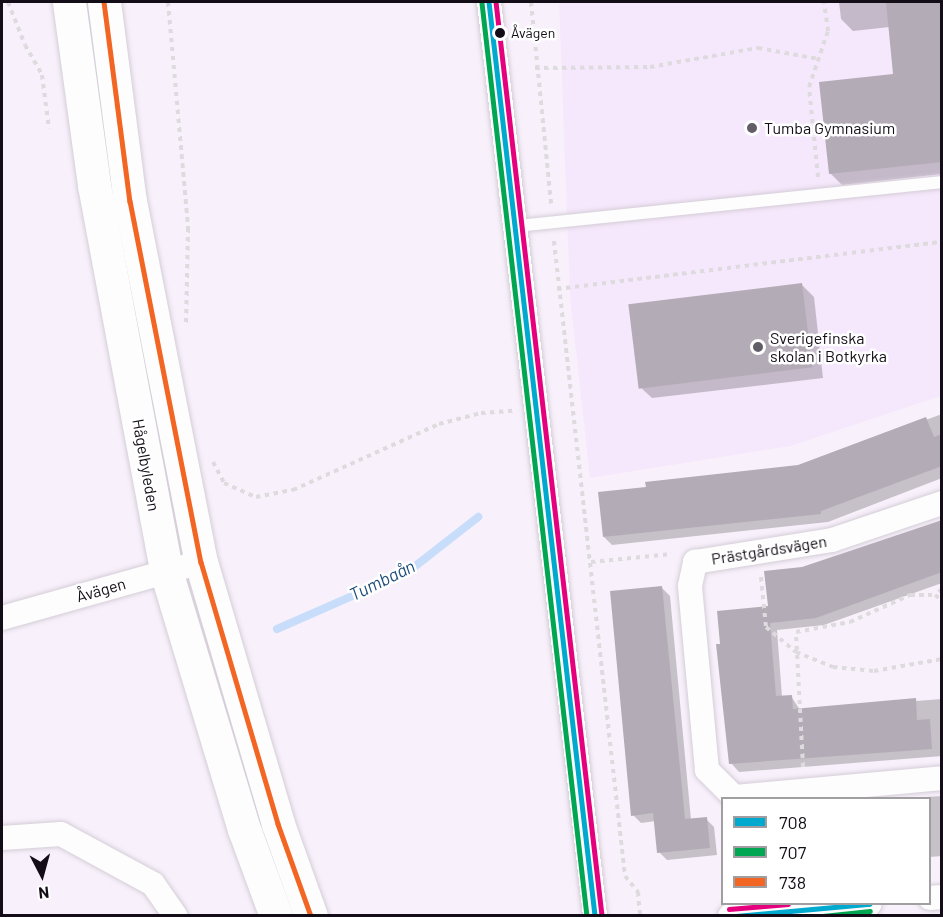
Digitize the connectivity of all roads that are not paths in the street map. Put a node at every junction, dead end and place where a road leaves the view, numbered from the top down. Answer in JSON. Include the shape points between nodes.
{"nodes":[{"id":1,"x":69,"y":2,"type":"edge"},
{"id":2,"x":104,"y":2,"type":"edge"},
{"id":3,"x":489,"y":2,"type":"edge"},
{"id":4,"x":942,"y":182,"type":"edge"},
{"id":5,"x":517,"y":226,"type":"junction"},
{"id":6,"x":942,"y":503,"type":"edge"},
{"id":7,"x":201,"y":562,"type":"junction"},
{"id":8,"x":166,"y":571,"type":"junction"},
{"id":9,"x":2,"y":618,"type":"edge"},
{"id":10,"x":942,"y":778,"type":"edge"},
{"id":11,"x":734,"y":797,"type":"edge"},
{"id":12,"x":746,"y":797,"type":"edge"},
{"id":13,"x":2,"y":838,"type":"edge"},
{"id":14,"x":858,"y":905,"type":"edge"},
{"id":15,"x":744,"y":911,"type":"edge"},
{"id":16,"x":820,"y":912,"type":"edge"},
{"id":17,"x":174,"y":915,"type":"edge"},
{"id":18,"x":276,"y":915,"type":"edge"},
{"id":19,"x":311,"y":915,"type":"edge"},
{"id":20,"x":596,"y":915,"type":"edge"}],
"edges":[{"from":1,"to":8,"type":"main road","name":"Hågelbyleden","via":[[94,185]]},
{"from":2,"to":7,"type":"main road","name":"Hågelbyleden","via":[[130,201]]},
{"from":3,"to":5,"type":"street"},
{"from":4,"to":5,"type":"lane"},
{"from":5,"to":20,"type":"street"},
{"from":6,"to":11,"type":"street","name":"Prästgårdsvägen","via":[[832,540],[695,562],[690,586],[707,770]]},
{"from":7,"to":8,"type":"street","name":"Åvägen"},
{"from":7,"to":19,"type":"main road","name":"Hågelbyleden","via":[[278,824]]},
{"from":8,"to":9,"type":"street","name":"Åvägen"},
{"from":8,"to":18,"type":"main road","name":"Hågelbyleden","via":[[244,829]]},
{"from":10,"to":12,"type":"street","name":"Prästgårdsvägen"},
{"from":13,"to":17,"type":"street","via":[[61,834],[153,884]]},
{"from":14,"to":16,"type":"street"},
{"from":15,"to":16,"type":"street"}]}
